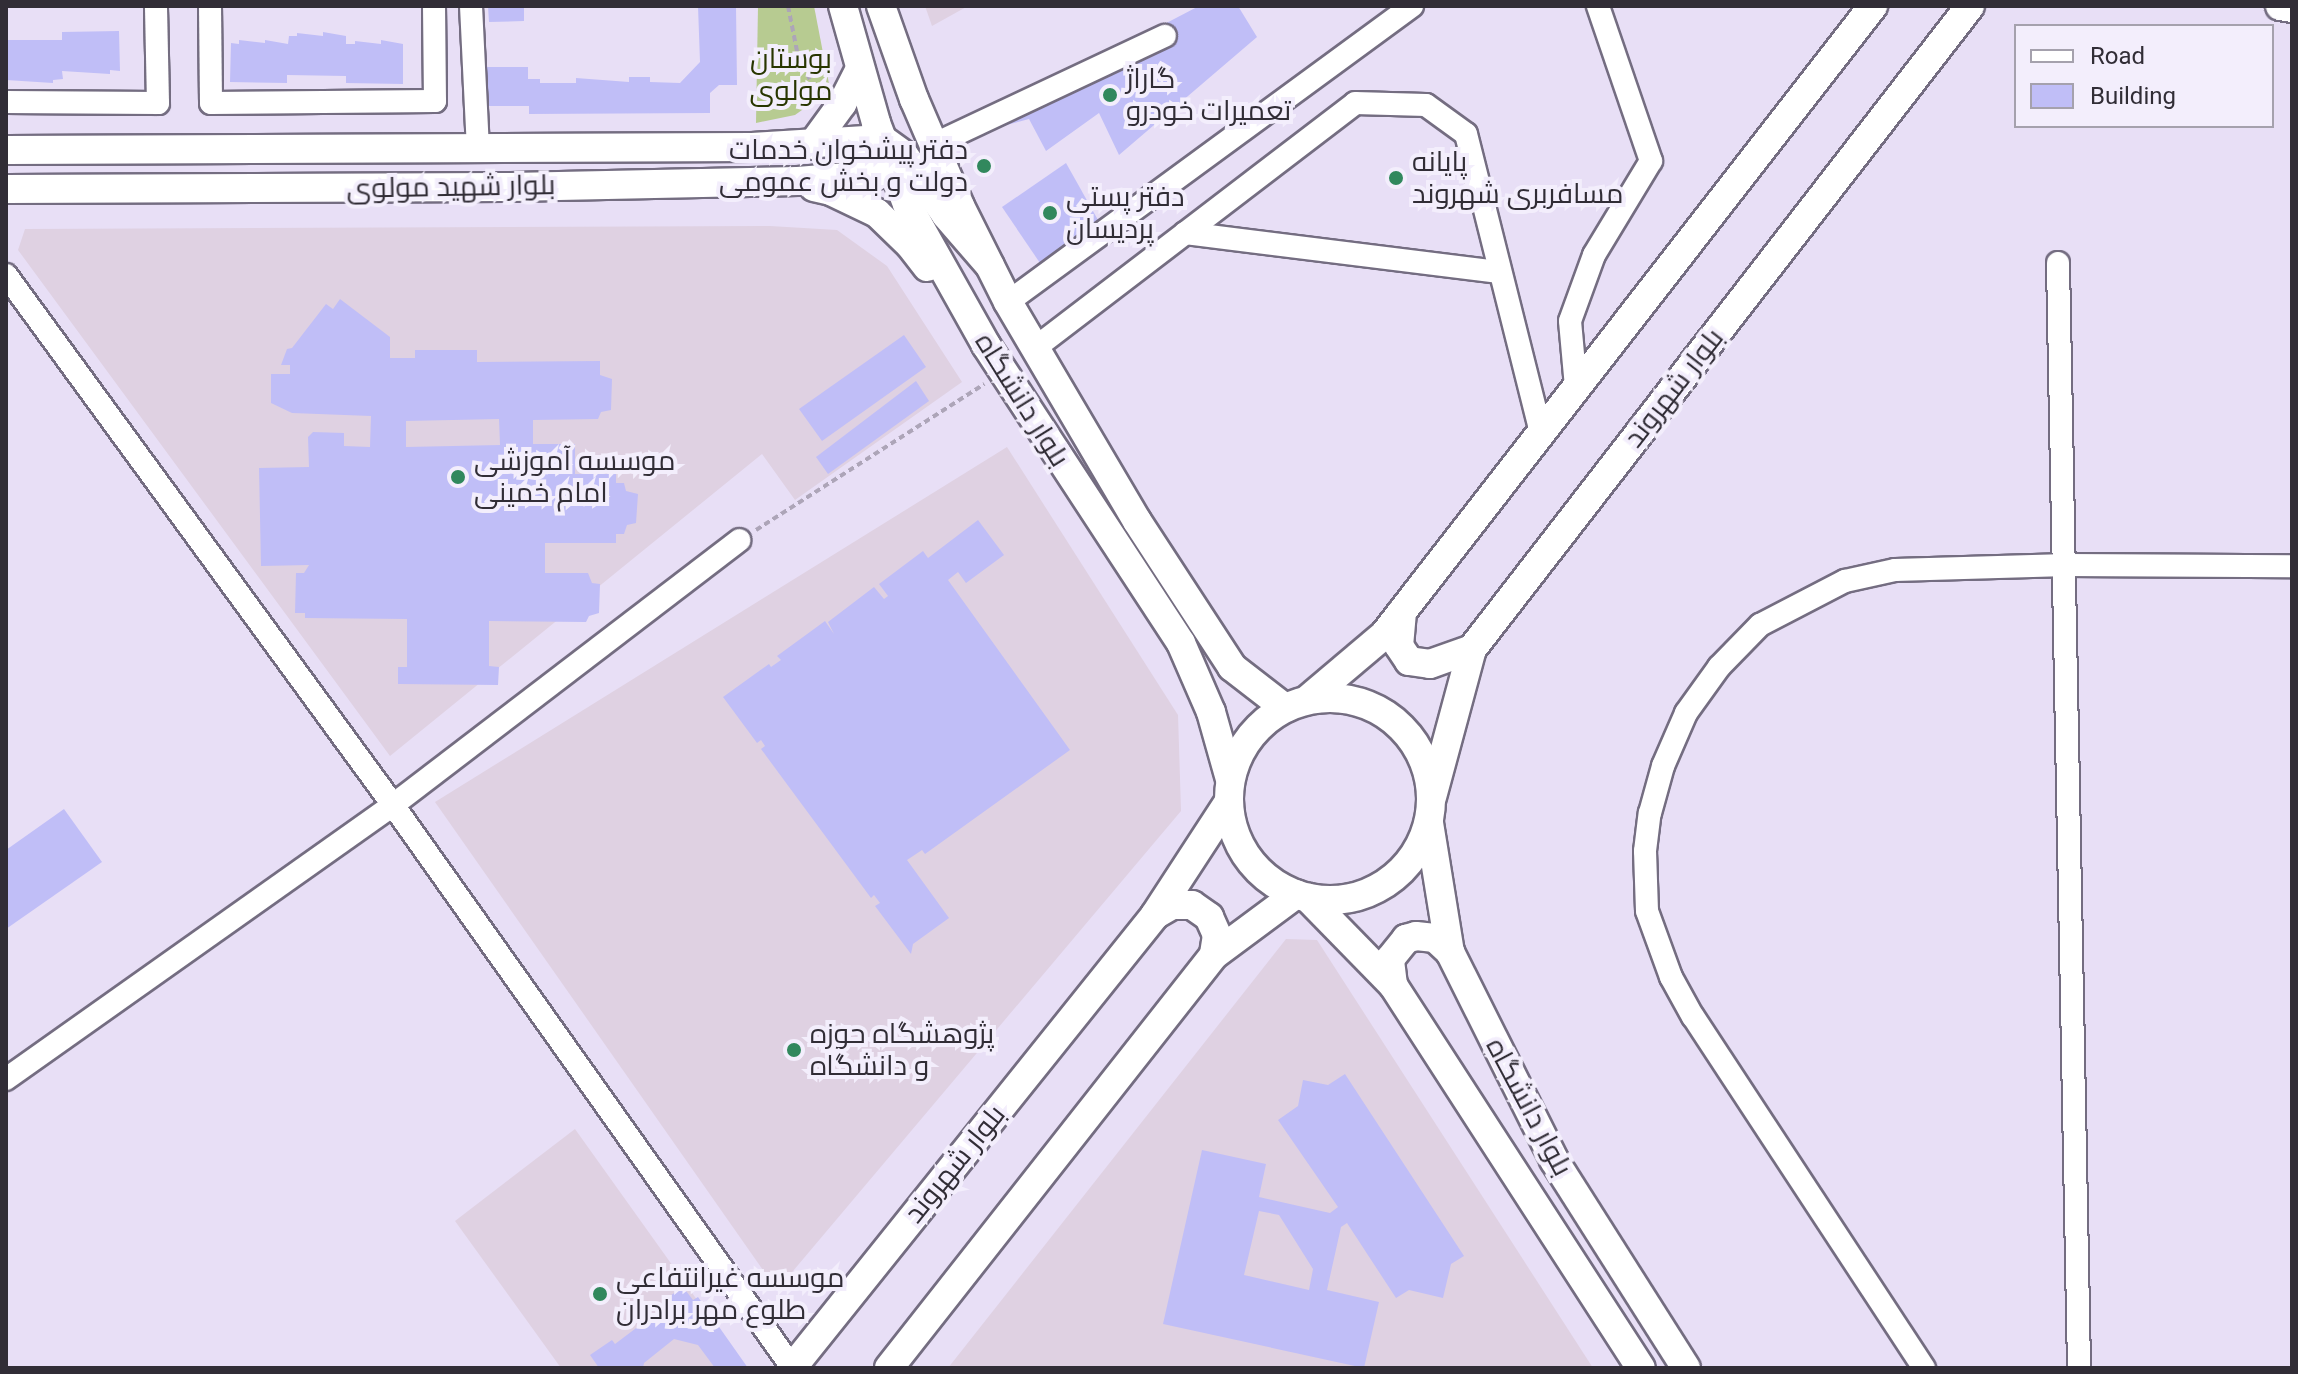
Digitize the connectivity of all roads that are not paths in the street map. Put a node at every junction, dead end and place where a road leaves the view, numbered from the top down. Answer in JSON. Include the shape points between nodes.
{"nodes":[{"id":1,"x":156,"y":6,"type":"edge"},
{"id":2,"x":210,"y":6,"type":"edge"},
{"id":3,"x":434,"y":6,"type":"edge"},
{"id":4,"x":471,"y":6,"type":"edge"},
{"id":5,"x":843,"y":6,"type":"edge"},
{"id":6,"x":881,"y":6,"type":"edge"},
{"id":7,"x":1412,"y":6,"type":"edge"},
{"id":8,"x":1598,"y":6,"type":"edge"},
{"id":9,"x":1873,"y":6,"type":"edge"},
{"id":10,"x":1991,"y":6,"type":"edge"},
{"id":11,"x":2280,"y":6,"type":"edge"},
{"id":12,"x":2292,"y":8,"type":"edge"},
{"id":13,"x":1963,"y":15,"type":"edge"},
{"id":14,"x":891,"y":36,"type":"junction"},
{"id":15,"x":1165,"y":36,"type":"dead end"},
{"id":16,"x":859,"y":70,"type":"junction"},
{"id":17,"x":6,"y":102,"type":"edge"},
{"id":18,"x":822,"y":144,"type":"junction"},
{"id":19,"x":935,"y":144,"type":"junction"},
{"id":20,"x":478,"y":147,"type":"junction"},
{"id":21,"x":6,"y":150,"type":"edge"},
{"id":22,"x":894,"y":155,"type":"junction"},
{"id":23,"x":843,"y":179,"type":"junction"},
{"id":24,"x":798,"y":181,"type":"junction"},
{"id":25,"x":6,"y":189,"type":"edge"},
{"id":26,"x":1185,"y":233,"type":"junction"},
{"id":27,"x":2058,"y":263,"type":"dead end"},
{"id":28,"x":990,"y":266,"type":"junction"},
{"id":29,"x":1500,"y":272,"type":"junction"},
{"id":30,"x":6,"y":275,"type":"edge"},
{"id":31,"x":1008,"y":302,"type":"junction"},
{"id":32,"x":986,"y":345,"type":"junction"},
{"id":33,"x":1035,"y":348,"type":"junction"},
{"id":34,"x":1576,"y":387,"type":"junction"},
{"id":35,"x":1541,"y":432,"type":"junction"},
{"id":36,"x":739,"y":540,"type":"road end"},
{"id":37,"x":2067,"y":565,"type":"junction"},
{"id":38,"x":2292,"y":566,"type":"edge"},
{"id":39,"x":1403,"y":611,"type":"junction"},
{"id":40,"x":1472,"y":649,"type":"junction"},
{"id":41,"x":1296,"y":704,"type":"junction"},
{"id":42,"x":1229,"y":791,"type":"junction"},
{"id":43,"x":393,"y":805,"type":"junction"},
{"id":44,"x":1431,"y":810,"type":"junction"},
{"id":45,"x":1302,"y":896,"type":"junction"},
{"id":46,"x":1155,"y":915,"type":"junction"},
{"id":47,"x":1450,"y":952,"type":"junction"},
{"id":48,"x":1214,"y":955,"type":"junction"},
{"id":49,"x":1393,"y":985,"type":"junction"},
{"id":50,"x":6,"y":1079,"type":"edge"},
{"id":51,"x":792,"y":1368,"type":"edge"},
{"id":52,"x":889,"y":1368,"type":"edge"},
{"id":53,"x":1641,"y":1368,"type":"edge"},
{"id":54,"x":1686,"y":1368,"type":"edge"},
{"id":55,"x":1924,"y":1368,"type":"edge"},
{"id":56,"x":2079,"y":1368,"type":"edge"}],
"edges":[{"from":1,"to":17,"type":"street","via":[[158,103]]},
{"from":2,"to":3,"type":"street","via":[[211,103],[435,101]]},
{"from":4,"to":20,"type":"street"},
{"from":5,"to":16,"type":"main road","name":"بلوار دانشگاه"},
{"from":6,"to":14,"type":"main road","name":"بلوار دانشگاه"},
{"from":7,"to":31,"type":"street"},
{"from":8,"to":34,"type":"street","via":[[1651,161],[1594,255],[1570,321]]},
{"from":9,"to":34,"type":"main road"},
{"from":10,"to":13,"type":"main road"},
{"from":11,"to":12,"type":"main road"},
{"from":13,"to":40,"type":"main road","name":"بلوار شهروند"},
{"from":14,"to":19,"type":"main road","name":"بلوار دانشگاه"},
{"from":14,"to":22,"type":"main road","via":[[887,63],[904,125]]},
{"from":15,"to":19,"type":"street"},
{"from":16,"to":18,"type":"main road"},
{"from":16,"to":22,"type":"main road","name":"بلوار دانشگاه"},
{"from":18,"to":20,"type":"main road","name":"بلوار شهید مولوی"},
{"from":18,"to":22,"type":"main road","name":"بلوار شهید مولوی"},
{"from":18,"to":23,"type":"main road","via":[[846,158]]},
{"from":19,"to":28,"type":"main road","name":"بلوار دانشگاه"},
{"from":20,"to":21,"type":"main road","name":"بلوار شهید مولوی"},
{"from":22,"to":23,"type":"main road","name":"بلوار شهید مولوی"},
{"from":22,"to":28,"type":"main road"},
{"from":22,"to":32,"type":"main road","name":"بلوار دانشگاه","via":[[907,204]]},
{"from":23,"to":24,"type":"main road","name":"بلوار شهید مولوی"},
{"from":24,"to":25,"type":"main road","name":"بلوار شهید مولوی"},
{"from":24,"to":32,"type":"main road","via":[[855,201],[885,220]]},
{"from":26,"to":29,"type":"street"},
{"from":26,"to":29,"type":"street","via":[[1355,103],[1426,105],[1466,134]]},
{"from":26,"to":33,"type":"street"},
{"from":27,"to":37,"type":"street"},
{"from":28,"to":31,"type":"main road","name":"بلوار دانشگاه"},
{"from":29,"to":35,"type":"street"},
{"from":30,"to":43,"type":"street"},
{"from":31,"to":33,"type":"main road","name":"بلوار دانشگاه"},
{"from":32,"to":42,"type":"main road","name":"بلوار دانشگاه","via":[[1181,643],[1211,712]]},
{"from":33,"to":41,"type":"main road","name":"بلوار دانشگاه","via":[[1137,521],[1232,667]]},
{"from":34,"to":35,"type":"main road"},
{"from":35,"to":39,"type":"main road"},
{"from":36,"to":43,"type":"street"},
{"from":37,"to":38,"type":"street"},
{"from":37,"to":55,"type":"street","via":[[1895,570],[1845,581],[1760,625],[1719,667],[1686,713],[1650,813],[1647,911],[1671,977]]},
{"from":37,"to":56,"type":"street"},
{"from":39,"to":40,"type":"main road","via":[[1399,646],[1409,661],[1430,664]]},
{"from":39,"to":41,"type":"main road","via":[[1384,635]]},
{"from":40,"to":44,"type":"main road","name":"بلوار شهروند"},
{"from":41,"to":42,"type":"main road","via":[[1250,737],[1237,757]]},
{"from":41,"to":44,"type":"main road","via":[[1333,698],[1359,702],[1392,720],[1418,748],[1428,772]]},
{"from":42,"to":45,"type":"main road","via":[[1235,835],[1252,864],[1268,880]]},
{"from":42,"to":46,"type":"main road","name":"بلوار شهروند"},
{"from":43,"to":50,"type":"street"},
{"from":43,"to":51,"type":"street"},
{"from":44,"to":45,"type":"main road","via":[[1420,847],[1384,886],[1347,899]]},
{"from":44,"to":47,"type":"main road","name":"بلوار دانشگاه"},
{"from":45,"to":48,"type":"main road"},
{"from":45,"to":49,"type":"main road","name":"بلوار دانشگاه"},
{"from":46,"to":48,"type":"main road","via":[[1172,905],[1192,905],[1209,917],[1217,935]]},
{"from":46,"to":51,"type":"main road","name":"بلوار شهروند"},
{"from":47,"to":49,"type":"main road","via":[[1435,938],[1406,939],[1390,959]]},
{"from":47,"to":54,"type":"main road","name":"بلوار دانشگاه","via":[[1554,1160]]},
{"from":48,"to":52,"type":"main road"},
{"from":49,"to":53,"type":"main road","name":"بلوار دانشگاه"}]}
